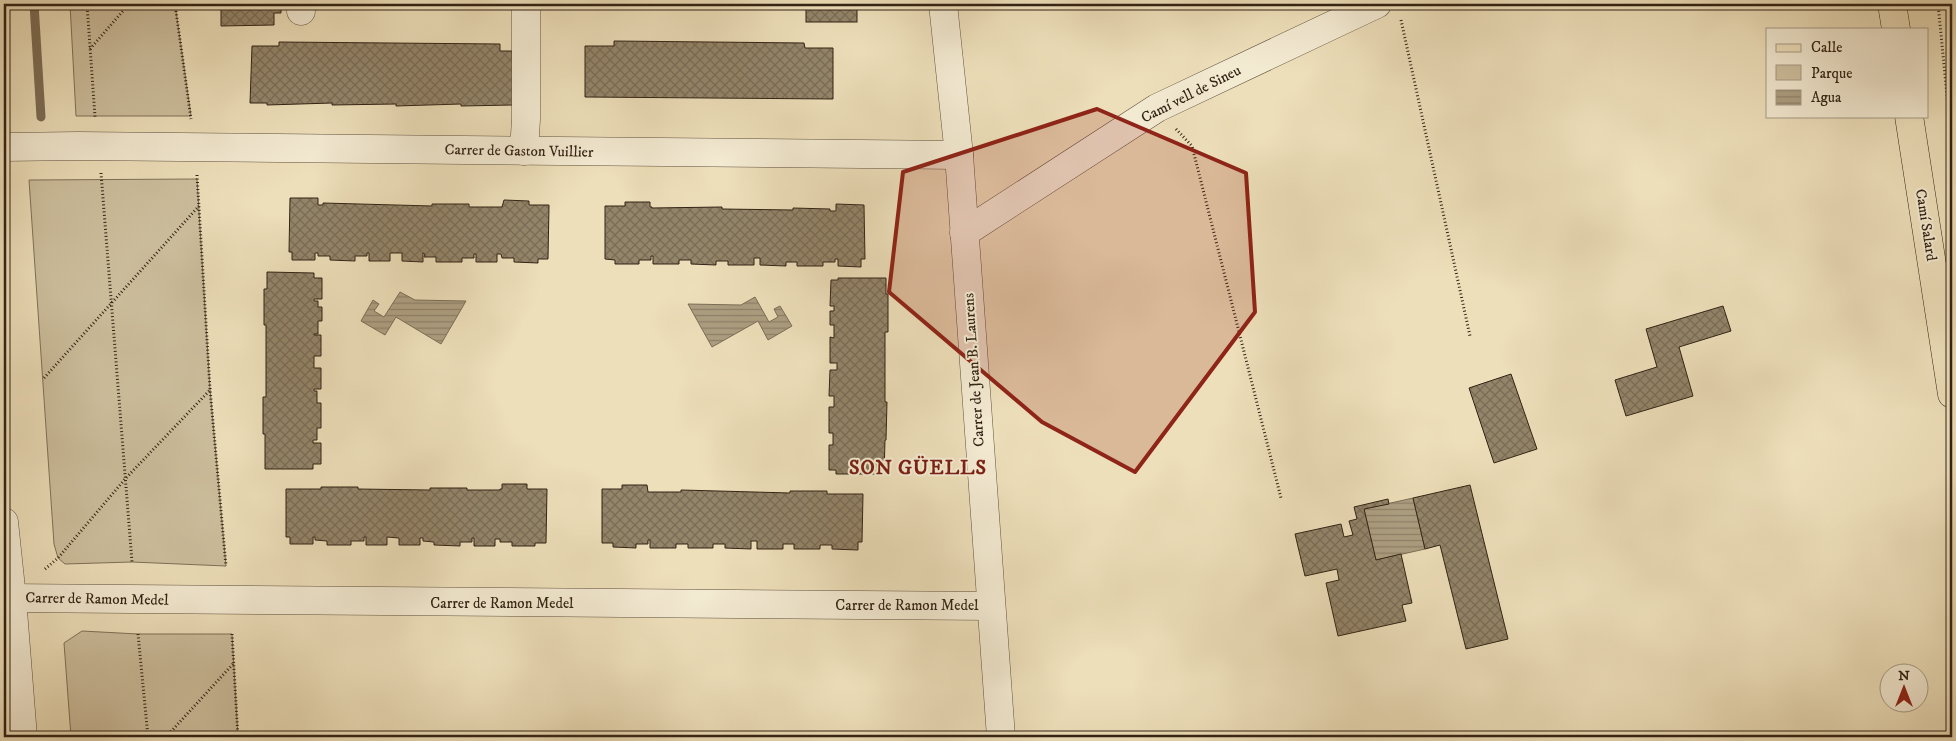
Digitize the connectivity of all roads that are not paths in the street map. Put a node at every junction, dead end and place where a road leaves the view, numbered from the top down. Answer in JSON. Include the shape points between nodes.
{"nodes":[{"id":1,"x":526,"y":4,"type":"edge"},
{"id":2,"x":943,"y":4,"type":"edge"},
{"id":3,"x":1892,"y":4,"type":"edge"},
{"id":4,"x":1388,"y":8,"type":"edge"},
{"id":5,"x":1896,"y":28,"type":"edge"},
{"id":6,"x":1909,"y":118,"type":"edge"},
{"id":7,"x":10,"y":148,"type":"edge"},
{"id":8,"x":524,"y":151,"type":"junction"},
{"id":9,"x":959,"y":155,"type":"junction"},
{"id":10,"x":964,"y":233,"type":"junction"},
{"id":11,"x":1946,"y":325,"type":"edge"},
{"id":12,"x":1952,"y":394,"type":"edge"},
{"id":13,"x":4,"y":522,"type":"edge"},
{"id":14,"x":8,"y":598,"type":"edge"},
{"id":15,"x":991,"y":606,"type":"junction"},
{"id":16,"x":23,"y":737,"type":"edge"},
{"id":17,"x":1001,"y":737,"type":"edge"}],
"edges":[{"from":1,"to":8,"type":"street"},
{"from":2,"to":9,"type":"street","name":"Carrer de Jean B. Laurens"},
{"from":3,"to":5,"type":"main road"},
{"from":4,"to":10,"type":"street","name":"Camí vell de Sineu","via":[[1157,108]]},
{"from":6,"to":11,"type":"main road","name":"Camí Salard"},
{"from":7,"to":8,"type":"street","name":"Carrer de Gaston Vuillier"},
{"from":8,"to":9,"type":"street","name":"Carrer de Gaston Vuillier"},
{"from":9,"to":10,"type":"street","name":"Carrer de Jean B. Laurens"},
{"from":10,"to":15,"type":"street","name":"Carrer de Jean B. Laurens"},
{"from":11,"to":12,"type":"main road","name":"Camí Salard"},
{"from":13,"to":14,"type":"street"},
{"from":14,"to":15,"type":"street","name":"Carrer de Ramon Medel"},
{"from":14,"to":16,"type":"street"},
{"from":15,"to":17,"type":"street","name":"Carrer de Jean B. Laurens"}]}
